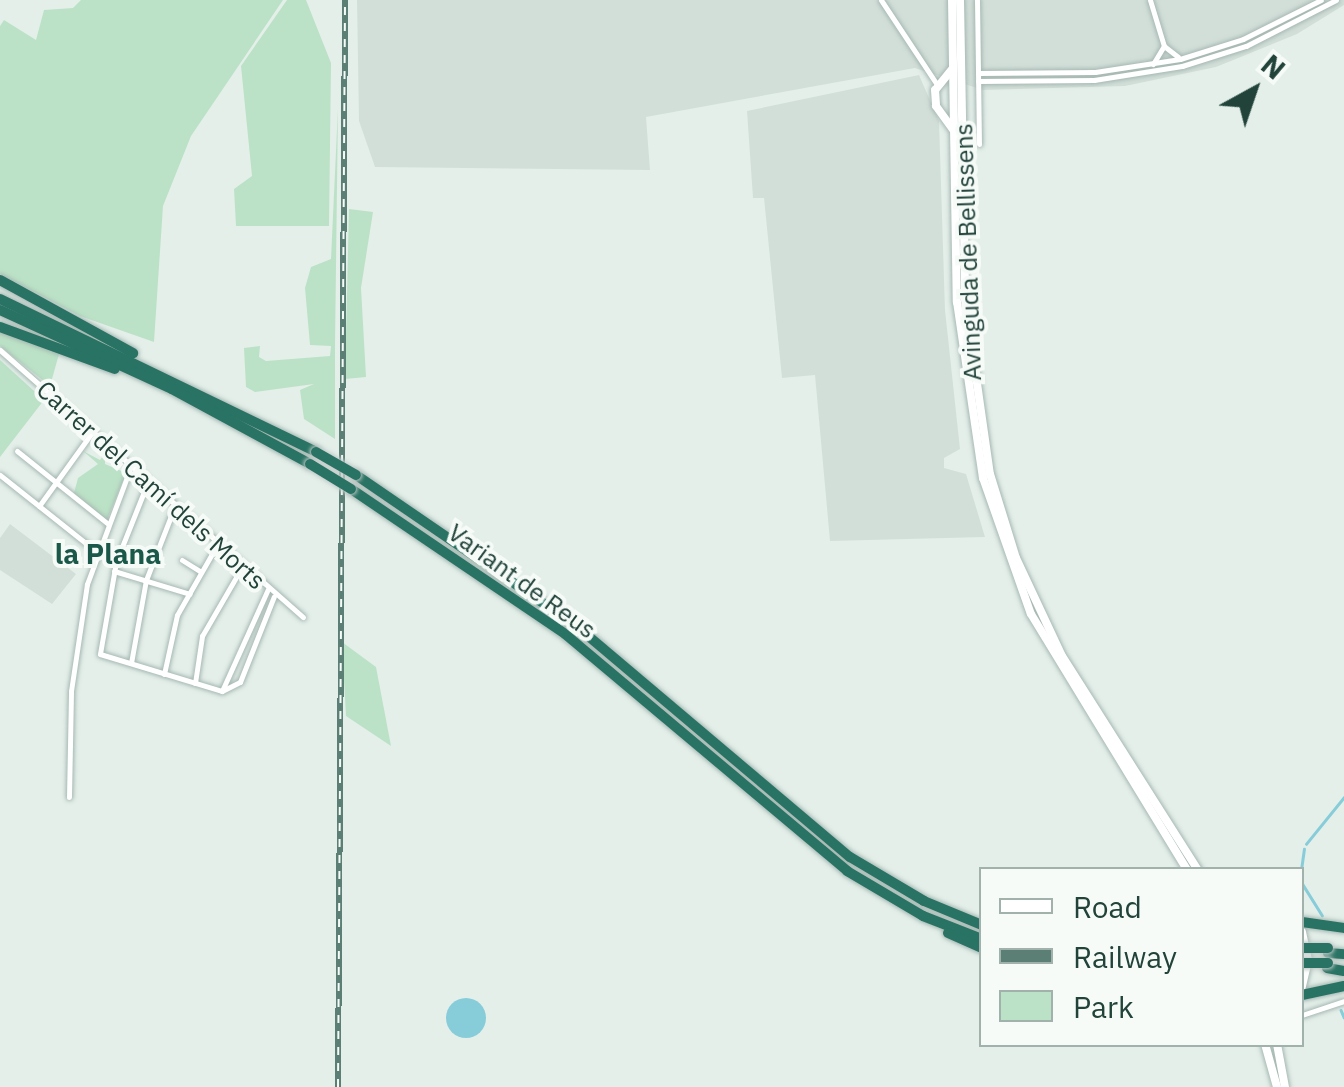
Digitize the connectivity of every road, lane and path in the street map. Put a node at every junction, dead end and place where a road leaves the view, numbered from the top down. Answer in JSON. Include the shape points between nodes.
{"nodes":[{"id":1,"x":881,"y":0,"type":"edge"},
{"id":2,"x":952,"y":0,"type":"edge"},
{"id":3,"x":960,"y":0,"type":"edge"},
{"id":4,"x":977,"y":0,"type":"edge"},
{"id":5,"x":1150,"y":0,"type":"edge"},
{"id":6,"x":1321,"y":0,"type":"edge"},
{"id":7,"x":1336,"y":0,"type":"edge"},
{"id":8,"x":1164,"y":46,"type":"junction"},
{"id":9,"x":1180,"y":59,"type":"junction"},
{"id":10,"x":1153,"y":64,"type":"junction"},
{"id":11,"x":953,"y":68,"type":"junction"},
{"id":12,"x":978,"y":77,"type":"junction"},
{"id":13,"x":938,"y":86,"type":"junction"},
{"id":14,"x":955,"y":133,"type":"junction"},
{"id":15,"x":979,"y":144,"type":"dead end"},
{"id":16,"x":0,"y":280,"type":"edge"},
{"id":17,"x":0,"y":299,"type":"edge"},
{"id":18,"x":0,"y":310,"type":"edge"},
{"id":19,"x":0,"y":328,"type":"edge"},
{"id":20,"x":0,"y":350,"type":"edge"},
{"id":21,"x":174,"y":384,"type":"junction"},
{"id":22,"x":92,"y":434,"type":"junction"},
{"id":23,"x":17,"y":451,"type":"dead end"},
{"id":24,"x":130,"y":469,"type":"junction"},
{"id":25,"x":0,"y":475,"type":"edge"},
{"id":26,"x":56,"y":482,"type":"junction"},
{"id":27,"x":146,"y":484,"type":"junction"},
{"id":28,"x":39,"y":506,"type":"junction"},
{"id":29,"x":174,"y":508,"type":"junction"},
{"id":30,"x":108,"y":524,"type":"junction"},
{"id":31,"x":217,"y":545,"type":"junction"},
{"id":32,"x":98,"y":553,"type":"junction"},
{"id":33,"x":182,"y":560,"type":"dead end"},
{"id":34,"x":242,"y":567,"type":"junction"},
{"id":35,"x":114,"y":570,"type":"junction"},
{"id":36,"x":201,"y":572,"type":"junction"},
{"id":37,"x":146,"y":580,"type":"junction"},
{"id":38,"x":268,"y":589,"type":"junction"},
{"id":39,"x":190,"y":594,"type":"junction"},
{"id":40,"x":274,"y":595,"type":"junction"},
{"id":41,"x":303,"y":617,"type":"dead end"},
{"id":42,"x":131,"y":664,"type":"junction"},
{"id":43,"x":164,"y":674,"type":"junction"},
{"id":44,"x":194,"y":683,"type":"junction"},
{"id":45,"x":233,"y":686,"type":"junction"},
{"id":46,"x":69,"y":797,"type":"dead end"},
{"id":47,"x":1185,"y":867,"type":"edge"},
{"id":48,"x":1196,"y":867,"type":"edge"},
{"id":49,"x":866,"y":884,"type":"junction"},
{"id":50,"x":1304,"y":920,"type":"edge"},
{"id":51,"x":979,"y":921,"type":"edge"},
{"id":52,"x":1344,"y":925,"type":"edge"},
{"id":53,"x":979,"y":938,"type":"edge"},
{"id":54,"x":1304,"y":941,"type":"edge"},
{"id":55,"x":979,"y":946,"type":"edge"},
{"id":56,"x":1304,"y":951,"type":"edge"},
{"id":57,"x":1344,"y":951,"type":"edge"},
{"id":58,"x":1328,"y":958,"type":"junction"},
{"id":59,"x":1304,"y":964,"type":"edge"},
{"id":60,"x":1344,"y":968,"type":"edge"},
{"id":61,"x":1304,"y":977,"type":"edge"},
{"id":62,"x":1344,"y":988,"type":"edge"},
{"id":63,"x":1304,"y":994,"type":"edge"},
{"id":64,"x":1344,"y":1001,"type":"edge"},
{"id":65,"x":1304,"y":1014,"type":"edge"},
{"id":66,"x":1266,"y":1047,"type":"edge"},
{"id":67,"x":1278,"y":1047,"type":"edge"},
{"id":68,"x":1277,"y":1087,"type":"edge"},
{"id":69,"x":1285,"y":1087,"type":"edge"}],
"edges":[{"from":1,"to":13,"type":"street"},
{"from":2,"to":11,"type":"main road","name":"Avinguda de Bellissens"},
{"from":3,"to":48,"type":"main road","name":"Avinguda de Bellissens","via":[[965,299],[990,474],[1016,558],[1062,656]]},
{"from":4,"to":12,"type":"street"},
{"from":5,"to":8,"type":"street"},
{"from":6,"to":9,"type":"street","via":[[1243,39]]},
{"from":7,"to":12,"type":"street","via":[[1246,46],[1182,66],[1094,80]]},
{"from":8,"to":9,"type":"street"},
{"from":8,"to":10,"type":"street"},
{"from":9,"to":10,"type":"street"},
{"from":10,"to":12,"type":"street"},
{"from":11,"to":13,"type":"main road"},
{"from":11,"to":14,"type":"main road","name":"Avinguda de Bellissens"},
{"from":12,"to":15,"type":"street"},
{"from":13,"to":14,"type":"main road","via":[[940,113]]},
{"from":14,"to":47,"type":"main road","name":"Avinguda de Bellissens","via":[[961,360],[1000,536],[1055,659]]},
{"from":16,"to":21,"type":"highway"},
{"from":17,"to":21,"type":"highway","name":"Variant de Reus"},
{"from":18,"to":21,"type":"highway","name":"Variant de Reus"},
{"from":19,"to":21,"type":"highway"},
{"from":20,"to":22,"type":"street","name":"Carrer del Camí dels Morts"},
{"from":21,"to":49,"type":"highway","name":"Variant de Reus","bridge":true,"via":[[351,489],[565,634]]},
{"from":21,"to":51,"type":"highway","name":"Variant de Reus","bridge":true,"via":[[356,476],[574,624],[815,830],[897,887]]},
{"from":22,"to":24,"type":"street","name":"Carrer del Camí dels Morts"},
{"from":22,"to":26,"type":"street"},
{"from":23,"to":26,"type":"street"},
{"from":24,"to":27,"type":"street","name":"Carrer del Camí dels Morts"},
{"from":24,"to":30,"type":"street"},
{"from":25,"to":28,"type":"street"},
{"from":26,"to":28,"type":"street"},
{"from":26,"to":30,"type":"street"},
{"from":27,"to":29,"type":"street","name":"Carrer del Camí dels Morts"},
{"from":27,"to":35,"type":"street"},
{"from":28,"to":32,"type":"street"},
{"from":29,"to":31,"type":"street","name":"Carrer del Camí dels Morts"},
{"from":29,"to":37,"type":"street"},
{"from":30,"to":32,"type":"street"},
{"from":31,"to":34,"type":"street","name":"Carrer del Camí dels Morts"},
{"from":31,"to":36,"type":"street"},
{"from":32,"to":46,"type":"street","via":[[71,691]]},
{"from":33,"to":36,"type":"street"},
{"from":34,"to":38,"type":"street","name":"Carrer del Camí dels Morts"},
{"from":34,"to":44,"type":"street","via":[[202,636]]},
{"from":35,"to":37,"type":"street"},
{"from":35,"to":42,"type":"street","via":[[100,654]]},
{"from":36,"to":39,"type":"street"},
{"from":37,"to":39,"type":"street"},
{"from":37,"to":42,"type":"street"},
{"from":38,"to":40,"type":"street","name":"Carrer del Camí dels Morts"},
{"from":38,"to":45,"type":"street"},
{"from":39,"to":43,"type":"street","via":[[177,615]]},
{"from":40,"to":41,"type":"street","name":"Carrer del Camí dels Morts"},
{"from":40,"to":45,"type":"street"},
{"from":42,"to":43,"type":"street"},
{"from":43,"to":44,"type":"street"},
{"from":44,"to":45,"type":"street","via":[[222,691]]},
{"from":49,"to":53,"type":"highway","name":"Variant de Reus"},
{"from":49,"to":55,"type":"highway"},
{"from":50,"to":52,"type":"highway"},
{"from":54,"to":61,"type":"main road"},
{"from":56,"to":58,"type":"highway","bridge":true},
{"from":57,"to":58,"type":"highway"},
{"from":58,"to":59,"type":"highway","bridge":true},
{"from":58,"to":60,"type":"highway"},
{"from":62,"to":63,"type":"highway"},
{"from":64,"to":65,"type":"street"},
{"from":66,"to":68,"type":"main road"},
{"from":67,"to":69,"type":"main road"}]}
